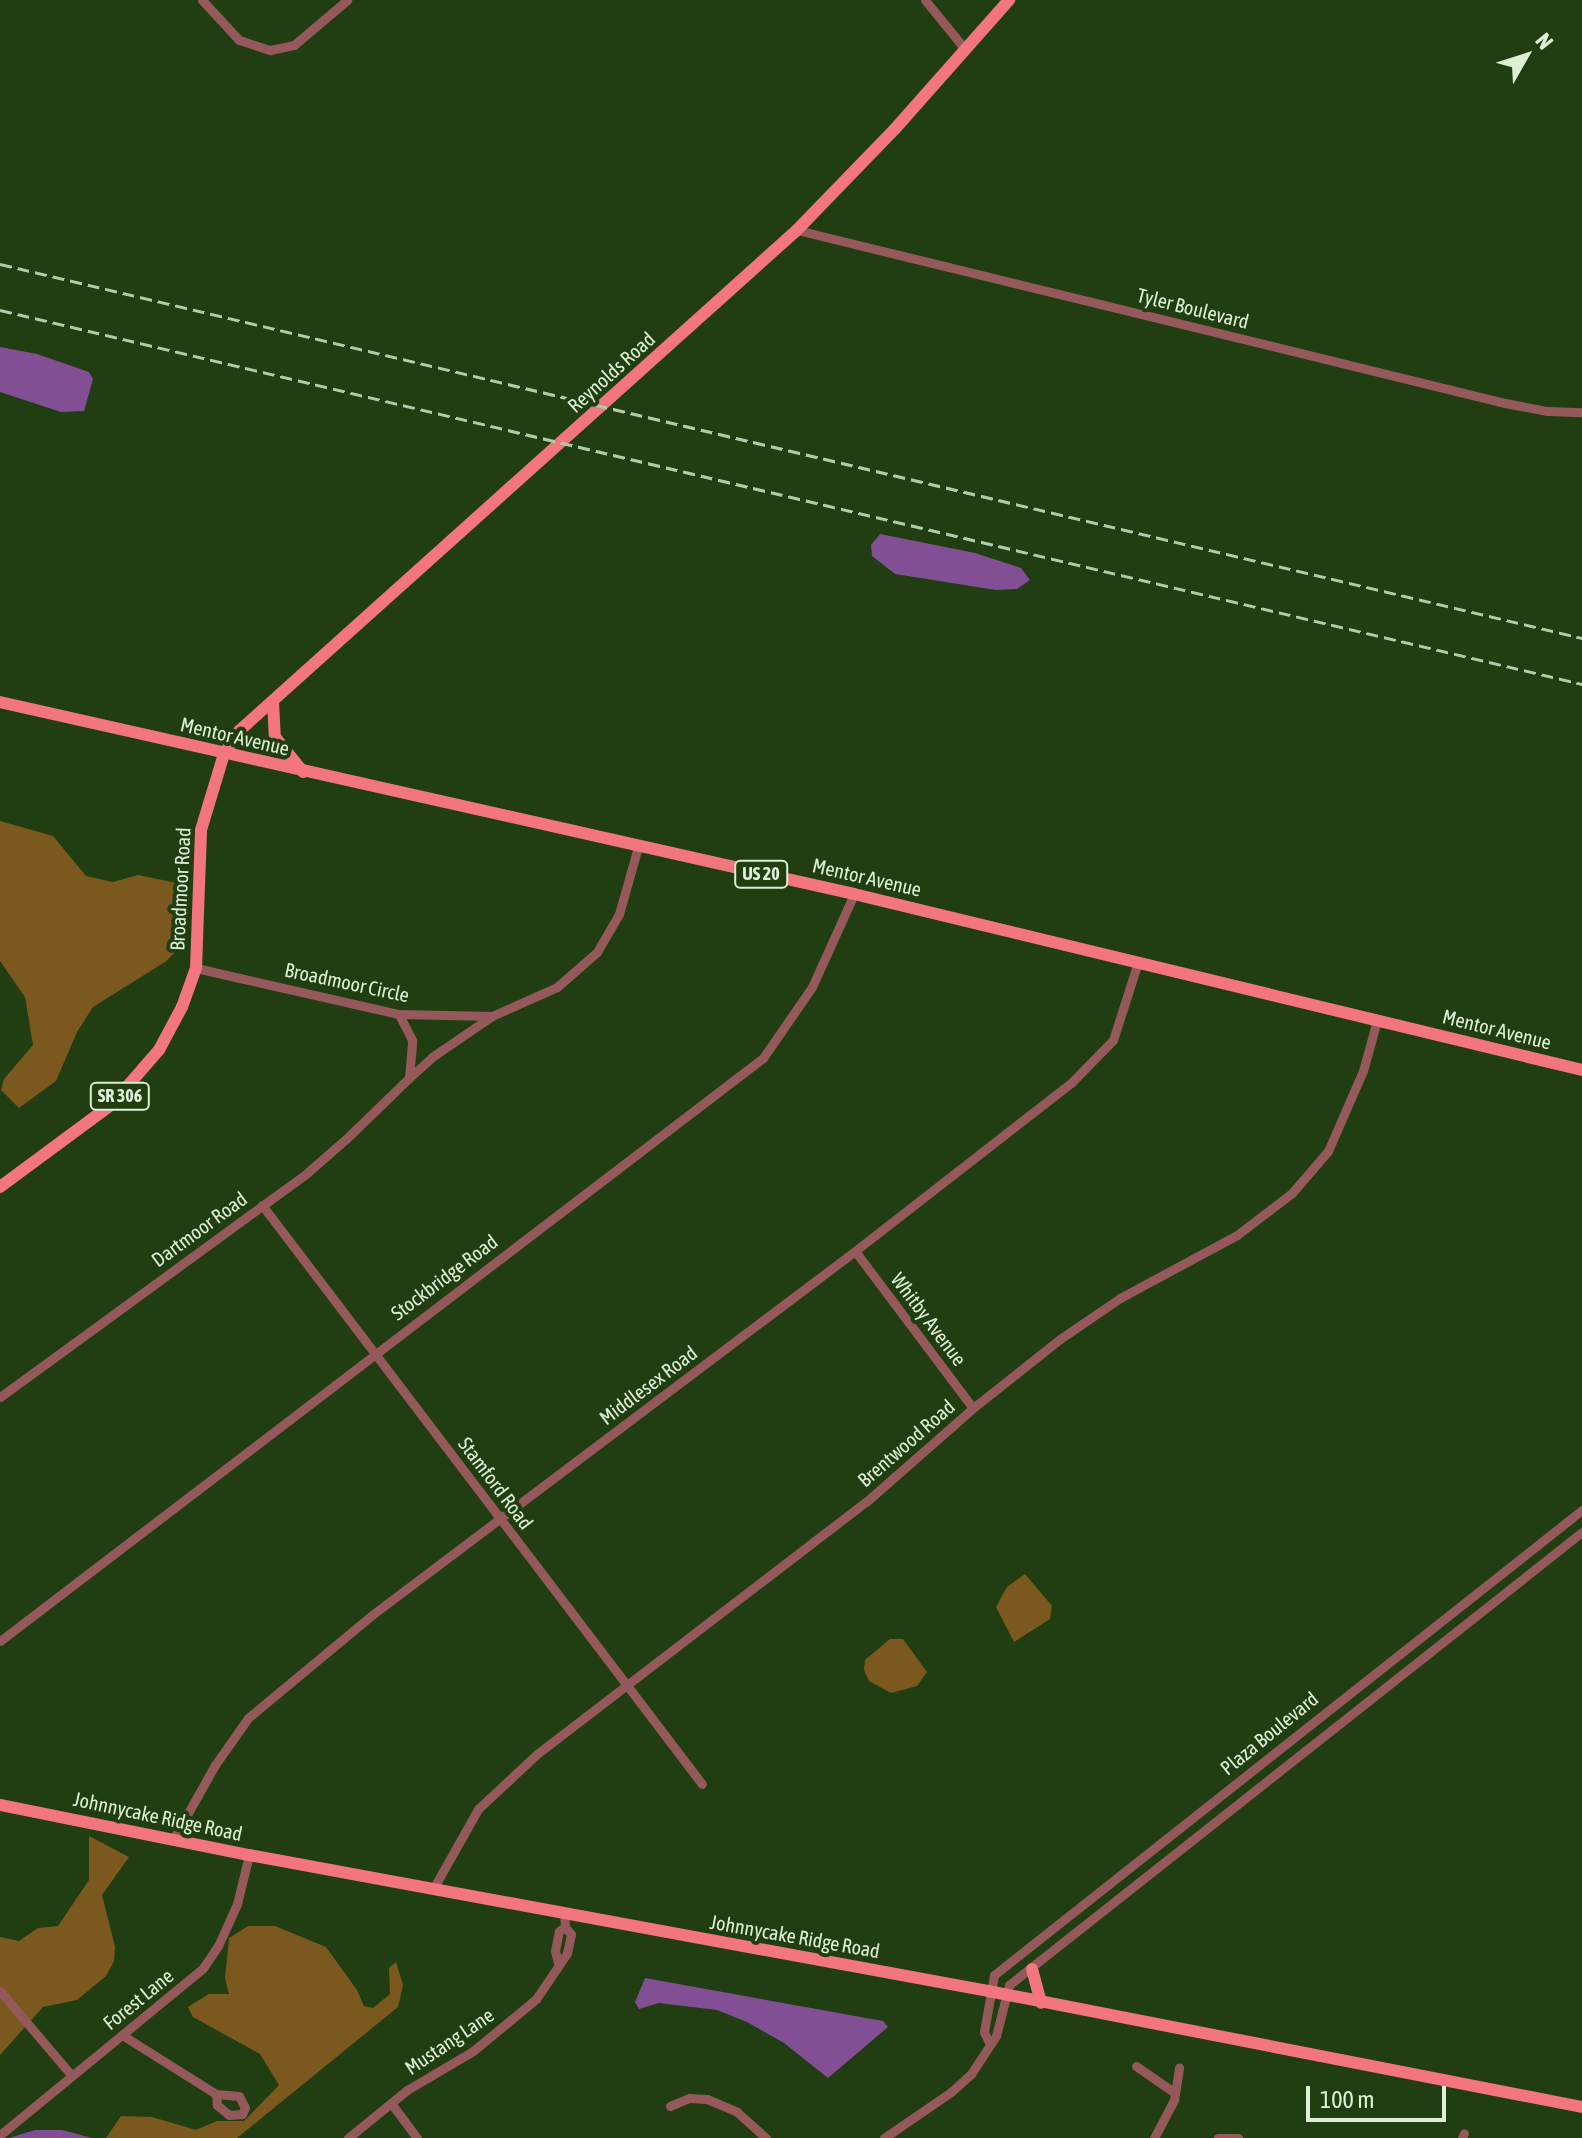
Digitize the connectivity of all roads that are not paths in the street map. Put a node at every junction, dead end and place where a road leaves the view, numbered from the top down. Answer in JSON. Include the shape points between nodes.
{"nodes":[{"id":1,"x":202,"y":0,"type":"edge"},
{"id":2,"x":347,"y":0,"type":"edge"},
{"id":3,"x":925,"y":0,"type":"edge"},
{"id":4,"x":1009,"y":0,"type":"edge"},
{"id":5,"x":965,"y":49,"type":"junction"},
{"id":6,"x":797,"y":230,"type":"junction"},
{"id":7,"x":1582,"y":412,"type":"edge"},
{"id":8,"x":0,"y":702,"type":"edge"},
{"id":9,"x":273,"y":702,"type":"junction"},
{"id":10,"x":224,"y":754,"type":"junction"},
{"id":11,"x":303,"y":772,"type":"junction"},
{"id":12,"x":638,"y":847,"type":"junction"},
{"id":13,"x":854,"y":894,"type":"junction"},
{"id":14,"x":1138,"y":962,"type":"junction"},
{"id":15,"x":196,"y":968,"type":"junction"},
{"id":16,"x":399,"y":1014,"type":"junction"},
{"id":17,"x":492,"y":1016,"type":"junction"},
{"id":18,"x":1377,"y":1020,"type":"junction"},
{"id":19,"x":1582,"y":1070,"type":"edge"},
{"id":20,"x":409,"y":1078,"type":"junction"},
{"id":21,"x":0,"y":1187,"type":"edge"},
{"id":22,"x":262,"y":1205,"type":"junction"},
{"id":23,"x":855,"y":1251,"type":"junction"},
{"id":24,"x":373,"y":1353,"type":"junction"},
{"id":25,"x":0,"y":1397,"type":"edge"},
{"id":26,"x":973,"y":1408,"type":"junction"},
{"id":27,"x":1582,"y":1510,"type":"edge"},
{"id":28,"x":501,"y":1518,"type":"junction"},
{"id":29,"x":1582,"y":1532,"type":"edge"},
{"id":30,"x":0,"y":1641,"type":"edge"},
{"id":31,"x":626,"y":1685,"type":"junction"},
{"id":32,"x":702,"y":1784,"type":"dead end"},
{"id":33,"x":0,"y":1805,"type":"edge"},
{"id":34,"x":174,"y":1838,"type":"junction"},
{"id":35,"x":249,"y":1855,"type":"junction"},
{"id":36,"x":433,"y":1889,"type":"junction"},
{"id":37,"x":565,"y":1920,"type":"junction"},
{"id":38,"x":1032,"y":1969,"type":"junction"},
{"id":39,"x":0,"y":1991,"type":"edge"},
{"id":40,"x":988,"y":1991,"type":"junction"},
{"id":41,"x":1007,"y":1995,"type":"junction"},
{"id":42,"x":1041,"y":2003,"type":"junction"},
{"id":43,"x":122,"y":2035,"type":"junction"},
{"id":44,"x":989,"y":2042,"type":"junction"},
{"id":45,"x":1136,"y":2066,"type":"dead end"},
{"id":46,"x":1179,"y":2067,"type":"dead end"},
{"id":47,"x":72,"y":2076,"type":"junction"},
{"id":48,"x":1175,"y":2093,"type":"junction"},
{"id":49,"x":216,"y":2094,"type":"dead end"},
{"id":50,"x":391,"y":2103,"type":"junction"},
{"id":51,"x":670,"y":2106,"type":"dead end"},
{"id":52,"x":1582,"y":2107,"type":"edge"},
{"id":53,"x":0,"y":2135,"type":"edge"},
{"id":54,"x":348,"y":2138,"type":"edge"},
{"id":55,"x":417,"y":2138,"type":"edge"},
{"id":56,"x":766,"y":2138,"type":"edge"},
{"id":57,"x":884,"y":2138,"type":"edge"},
{"id":58,"x":1154,"y":2138,"type":"edge"},
{"id":59,"x":1218,"y":2138,"type":"edge"},
{"id":60,"x":1238,"y":2138,"type":"edge"}],
"edges":[{"from":1,"to":2,"type":"street","via":[[239,40],[270,50],[294,45]]},
{"from":3,"to":5,"type":"street"},
{"from":4,"to":5,"type":"main road","name":"Reynolds Road","number":"SR 306"},
{"from":5,"to":6,"type":"main road","name":"Reynolds Road","number":"SR 306"},
{"from":6,"to":7,"type":"street","name":"Tyler Boulevard","via":[[1505,403]]},
{"from":6,"to":9,"type":"main road","name":"Reynolds Road","number":"SR 306"},
{"from":8,"to":10,"type":"main road","name":"Mentor Avenue","number":"US 20"},
{"from":9,"to":10,"type":"main road","name":"Reynolds Road","number":"SR 306","via":[[239,731]]},
{"from":9,"to":11,"type":"main road","via":[[275,737]]},
{"from":10,"to":11,"type":"main road","name":"Mentor Avenue","number":"US 20"},
{"from":10,"to":15,"type":"main road","name":"Broadmoor Road","number":"SR 306","via":[[199,842]]},
{"from":11,"to":12,"type":"main road","name":"Mentor Avenue","number":"US 20"},
{"from":12,"to":13,"type":"main road","name":"Mentor Avenue","number":"US 20"},
{"from":12,"to":17,"type":"street","name":"Dartmoor Road","via":[[619,914],[597,952],[557,987]]},
{"from":13,"to":14,"type":"main road","name":"Mentor Avenue","number":"US 20"},
{"from":13,"to":24,"type":"street","name":"Stockbridge Road","via":[[812,987],[763,1058]]},
{"from":14,"to":18,"type":"main road","name":"Mentor Avenue","number":"US 20"},
{"from":14,"to":23,"type":"street","name":"Middlesex Road","via":[[1113,1040],[1071,1083]]},
{"from":15,"to":16,"type":"street","name":"Broadmoor Circle"},
{"from":15,"to":21,"type":"main road","name":"Broadmoor Road","number":"SR 306","via":[[159,1050],[137,1077],[91,1121]]},
{"from":16,"to":17,"type":"street","name":"Broadmoor Circle"},
{"from":16,"to":20,"type":"street","via":[[412,1040]]},
{"from":17,"to":20,"type":"street","name":"Dartmoor Road"},
{"from":18,"to":19,"type":"main road","name":"Mentor Avenue","number":"US 20"},
{"from":18,"to":26,"type":"street","name":"Brentwood Road","via":[[1363,1071],[1328,1151],[1292,1193],[1237,1235],[1120,1298]]},
{"from":20,"to":22,"type":"street","name":"Dartmoor Road","via":[[308,1172]]},
{"from":22,"to":24,"type":"street","name":"Stamford Road"},
{"from":22,"to":25,"type":"street","name":"Dartmoor Road"},
{"from":23,"to":26,"type":"street","name":"Whitby Avenue"},
{"from":23,"to":28,"type":"street","name":"Middlesex Road"},
{"from":24,"to":28,"type":"street","name":"Stamford Road"},
{"from":24,"to":30,"type":"street","name":"Stockbridge Road"},
{"from":26,"to":31,"type":"street","name":"Brentwood Road","via":[[866,1502]]},
{"from":27,"to":40,"type":"street","name":"Plaza Boulevard","via":[[994,1975]]},
{"from":28,"to":31,"type":"street","name":"Stamford Road"},
{"from":28,"to":34,"type":"street","name":"Middlesex Road","via":[[248,1718]]},
{"from":29,"to":38,"type":"street","name":"Plaza Boulevard"},
{"from":31,"to":32,"type":"street","name":"Stamford Road"},
{"from":31,"to":36,"type":"street","name":"Brentwood Road","via":[[537,1754],[478,1809]]},
{"from":33,"to":34,"type":"main road","name":"Johnnycake Ridge Road"},
{"from":34,"to":35,"type":"main road","name":"Johnnycake Ridge Road"},
{"from":35,"to":36,"type":"main road","name":"Johnnycake Ridge Road"},
{"from":35,"to":43,"type":"street","name":"Forest Lane","via":[[237,1904],[203,1968]]},
{"from":36,"to":37,"type":"main road","name":"Johnnycake Ridge Road"},
{"from":37,"to":40,"type":"main road","name":"Johnnycake Ridge Road"},
{"from":37,"to":50,"type":"street","name":"Mustang Lane","via":[[571,1934],[567,1953],[536,1999],[497,2033]]},
{"from":38,"to":41,"type":"street","name":"Plaza Boulevard","via":[[1009,1985]]},
{"from":38,"to":42,"type":"main road"},
{"from":39,"to":47,"type":"street"},
{"from":40,"to":41,"type":"main road","name":"Johnnycake Ridge Road"},
{"from":40,"to":44,"type":"street","via":[[984,2032]]},
{"from":41,"to":42,"type":"main road","name":"Johnnycake Ridge Road"},
{"from":41,"to":44,"type":"street","via":[[996,2036]]},
{"from":42,"to":52,"type":"main road","name":"Johnnycake Ridge Road"},
{"from":43,"to":47,"type":"street","name":"Forest Lane"},
{"from":43,"to":49,"type":"street"},
{"from":44,"to":57,"type":"street","via":[[960,2086]]},
{"from":45,"to":48,"type":"street"},
{"from":46,"to":48,"type":"street"},
{"from":47,"to":53,"type":"street","name":"Forest Lane"},
{"from":48,"to":58,"type":"street"},
{"from":50,"to":54,"type":"street","name":"Mustang Lane"},
{"from":50,"to":55,"type":"street"},
{"from":51,"to":56,"type":"street","via":[[689,2098],[707,2099],[737,2112]]},
{"from":59,"to":60,"type":"street"}]}
